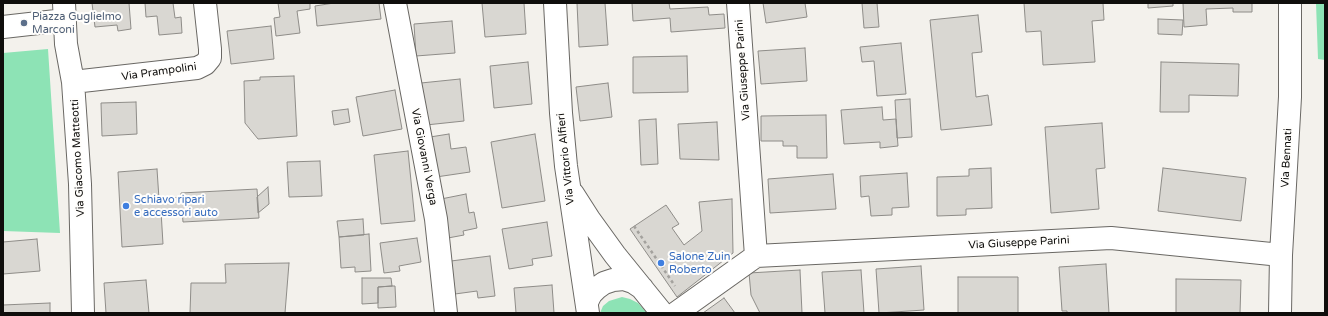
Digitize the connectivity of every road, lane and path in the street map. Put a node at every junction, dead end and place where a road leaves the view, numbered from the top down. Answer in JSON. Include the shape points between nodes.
{"nodes":[{"id":1,"x":205,"y":3,"type":"edge"},
{"id":2,"x":395,"y":3,"type":"edge"},
{"id":3,"x":555,"y":3,"type":"edge"},
{"id":4,"x":738,"y":3,"type":"edge"},
{"id":5,"x":1290,"y":3,"type":"edge"},
{"id":6,"x":64,"y":12,"type":"edge"},
{"id":7,"x":3,"y":27,"type":"edge"},
{"id":8,"x":74,"y":82,"type":"junction"},
{"id":9,"x":568,"y":186,"type":"junction"},
{"id":10,"x":634,"y":226,"type":"dead end"},
{"id":11,"x":1282,"y":255,"type":"junction"},
{"id":12,"x":756,"y":256,"type":"junction"},
{"id":13,"x":642,"y":288,"type":"junction"},
{"id":14,"x":676,"y":288,"type":"dead end"},
{"id":15,"x":588,"y":307,"type":"edge"},
{"id":16,"x":83,"y":313,"type":"edge"},
{"id":17,"x":446,"y":313,"type":"edge"},
{"id":18,"x":662,"y":313,"type":"edge"},
{"id":19,"x":676,"y":313,"type":"edge"},
{"id":20,"x":1280,"y":313,"type":"edge"}],
"edges":[{"from":1,"to":8,"type":"street","name":"Via Prampolini","via":[[210,50],[210,58],[205,64],[197,68]]},
{"from":2,"to":17,"type":"street","name":"Via Giovanni Verga","via":[[436,219]]},
{"from":3,"to":9,"type":"street","name":"Via Vittorio Alfieri"},
{"from":4,"to":12,"type":"street","name":"Via Giuseppe Parini"},
{"from":5,"to":11,"type":"street","name":"Via Bennati","via":[[1290,97]]},
{"from":6,"to":7,"type":"street"},
{"from":6,"to":8,"type":"street","name":"Via Giacomo Matteotti","via":[[66,44]]},
{"from":8,"to":16,"type":"street","name":"Via Giacomo Matteotti","via":[[80,184]]},
{"from":9,"to":13,"type":"street","via":[[598,231]]},
{"from":9,"to":15,"type":"street","name":"Via Vittorio Alfieri"},
{"from":10,"to":14,"type":"path"},
{"from":11,"to":12,"type":"street","name":"Via Giuseppe Parini","via":[[1111,238]]},
{"from":11,"to":20,"type":"street","name":"Via Bennati"},
{"from":12,"to":19,"type":"street"},
{"from":13,"to":15,"type":"street","via":[[624,279],[604,283],[591,294]]},
{"from":13,"to":18,"type":"street"}]}
